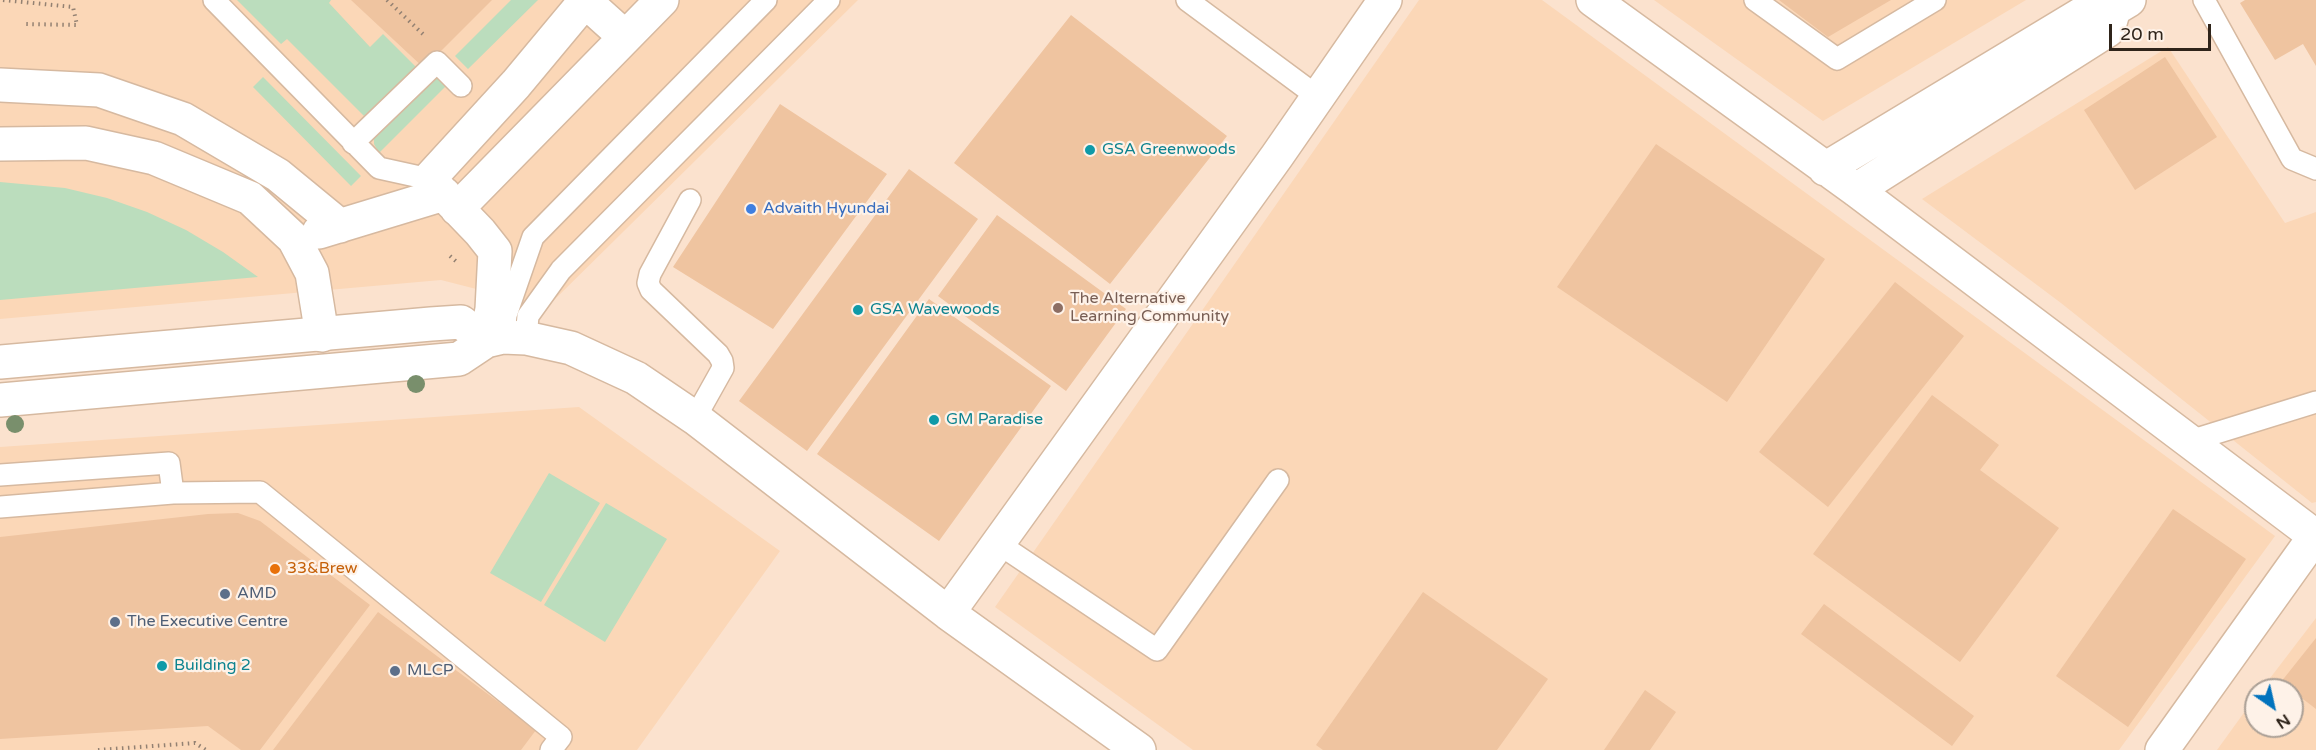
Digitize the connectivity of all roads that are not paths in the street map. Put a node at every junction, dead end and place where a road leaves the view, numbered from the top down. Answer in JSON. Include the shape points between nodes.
{"nodes":[{"id":1,"x":214,"y":0,"type":"edge"},
{"id":2,"x":662,"y":0,"type":"edge"},
{"id":3,"x":766,"y":0,"type":"edge"},
{"id":4,"x":829,"y":0,"type":"edge"},
{"id":5,"x":1187,"y":0,"type":"edge"},
{"id":6,"x":1385,"y":0,"type":"edge"},
{"id":7,"x":1593,"y":0,"type":"edge"},
{"id":8,"x":1755,"y":0,"type":"edge"},
{"id":9,"x":1935,"y":0,"type":"edge"},
{"id":10,"x":2204,"y":0,"type":"edge"},
{"id":11,"x":586,"y":1,"type":"edge"},
{"id":12,"x":2121,"y":4,"type":"edge"},
{"id":13,"x":625,"y":37,"type":"junction"},
{"id":14,"x":0,"y":86,"type":"edge"},
{"id":15,"x":461,"y":86,"type":"dead end"},
{"id":16,"x":1318,"y":97,"type":"junction"},
{"id":17,"x":353,"y":143,"type":"junction"},
{"id":18,"x":0,"y":144,"type":"edge"},
{"id":19,"x":1825,"y":169,"type":"junction"},
{"id":20,"x":2316,"y":169,"type":"edge"},
{"id":21,"x":1856,"y":190,"type":"junction"},
{"id":22,"x":443,"y":194,"type":"junction"},
{"id":23,"x":690,"y":200,"type":"dead end"},
{"id":24,"x":340,"y":226,"type":"junction"},
{"id":25,"x":294,"y":239,"type":"junction"},
{"id":26,"x":322,"y":334,"type":"junction"},
{"id":27,"x":505,"y":339,"type":"junction"},
{"id":28,"x":0,"y":363,"type":"edge"},
{"id":29,"x":0,"y":400,"type":"edge"},
{"id":30,"x":2316,"y":402,"type":"edge"},
{"id":31,"x":695,"y":418,"type":"junction"},
{"id":32,"x":2190,"y":441,"type":"junction"},
{"id":33,"x":0,"y":475,"type":"edge"},
{"id":34,"x":1278,"y":480,"type":"dead end"},
{"id":35,"x":173,"y":493,"type":"junction"},
{"id":36,"x":0,"y":507,"type":"edge"},
{"id":37,"x":2313,"y":543,"type":"edge"},
{"id":38,"x":999,"y":544,"type":"junction"},
{"id":39,"x":948,"y":612,"type":"junction"},
{"id":40,"x":551,"y":750,"type":"edge"},
{"id":41,"x":1139,"y":750,"type":"edge"},
{"id":42,"x":2162,"y":750,"type":"edge"}],
"edges":[{"from":1,"to":17,"type":"lane"},
{"from":2,"to":13,"type":"street"},
{"from":3,"to":27,"type":"lane","via":[[533,237],[506,315]]},
{"from":4,"to":27,"type":"lane","via":[[561,270],[528,316]]},
{"from":5,"to":16,"type":"lane"},
{"from":6,"to":16,"type":"street"},
{"from":7,"to":19,"type":"street"},
{"from":8,"to":9,"type":"lane","via":[[1837,59]]},
{"from":10,"to":20,"type":"lane","via":[[2292,159]]},
{"from":11,"to":13,"type":"street"},
{"from":11,"to":22,"type":"street","via":[[516,84]]},
{"from":12,"to":19,"type":"street","via":[[2095,6]]},
{"from":12,"to":21,"type":"street","via":[[2108,30]]},
{"from":13,"to":22,"type":"street"},
{"from":14,"to":24,"type":"street","via":[[99,90],[183,119],[278,175]]},
{"from":15,"to":17,"type":"lane","via":[[437,62]]},
{"from":16,"to":38,"type":"street"},
{"from":17,"to":22,"type":"lane","via":[[379,168]]},
{"from":18,"to":25,"type":"street","via":[[86,143],[154,158],[250,198]]},
{"from":19,"to":21,"type":"street"},
{"from":21,"to":32,"type":"street"},
{"from":22,"to":24,"type":"street"},
{"from":22,"to":27,"type":"street","via":[[495,251],[492,309]]},
{"from":23,"to":31,"type":"lane","via":[[648,283],[722,361],[723,368]]},
{"from":24,"to":25,"type":"street"},
{"from":25,"to":26,"type":"street","via":[[312,273]]},
{"from":26,"to":27,"type":"street","via":[[461,322]]},
{"from":26,"to":28,"type":"street"},
{"from":27,"to":29,"type":"street","via":[[459,359]]},
{"from":27,"to":31,"type":"street","via":[[571,348],[596,358],[636,378]]},
{"from":30,"to":32,"type":"lane"},
{"from":31,"to":39,"type":"street"},
{"from":32,"to":37,"type":"street"},
{"from":33,"to":35,"type":"lane","via":[[169,463]]},
{"from":34,"to":38,"type":"lane","via":[[1157,650]]},
{"from":35,"to":36,"type":"lane"},
{"from":35,"to":40,"type":"lane","via":[[260,492],[561,737]]},
{"from":37,"to":42,"type":"street"},
{"from":38,"to":39,"type":"street"},
{"from":39,"to":41,"type":"street"}]}
